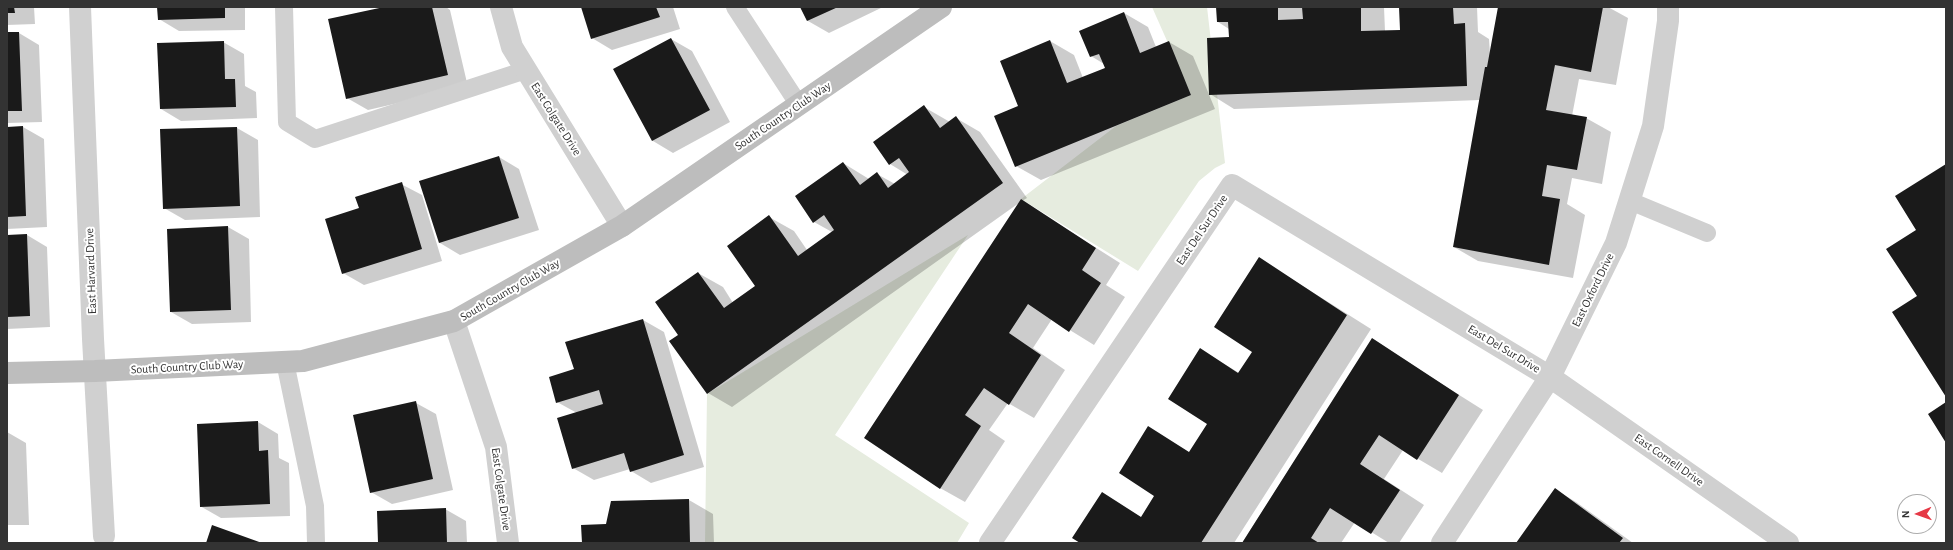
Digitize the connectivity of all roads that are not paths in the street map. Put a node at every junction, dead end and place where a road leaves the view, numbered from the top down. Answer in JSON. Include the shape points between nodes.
{"nodes":[{"id":1,"x":80,"y":7,"type":"edge"},
{"id":2,"x":284,"y":7,"type":"edge"},
{"id":3,"x":501,"y":7,"type":"edge"},
{"id":4,"x":735,"y":7,"type":"edge"},
{"id":5,"x":941,"y":7,"type":"edge"},
{"id":6,"x":1668,"y":7,"type":"edge"},
{"id":7,"x":526,"y":70,"type":"junction"},
{"id":8,"x":799,"y":105,"type":"junction"},
{"id":9,"x":1630,"y":201,"type":"junction"},
{"id":10,"x":622,"y":226,"type":"junction"},
{"id":11,"x":1707,"y":233,"type":"dead end"},
{"id":12,"x":454,"y":321,"type":"junction"},
{"id":13,"x":285,"y":362,"type":"junction"},
{"id":14,"x":95,"y":371,"type":"junction"},
{"id":15,"x":7,"y":373,"type":"edge"},
{"id":16,"x":1550,"y":377,"type":"junction"},
{"id":17,"x":104,"y":536,"type":"dead end"},
{"id":18,"x":316,"y":543,"type":"edge"},
{"id":19,"x":508,"y":543,"type":"edge"},
{"id":20,"x":990,"y":543,"type":"edge"},
{"id":21,"x":1442,"y":543,"type":"edge"},
{"id":22,"x":1788,"y":543,"type":"edge"}],
"edges":[{"from":1,"to":14,"type":"street","name":"East Harvard Drive"},
{"from":2,"to":7,"type":"lane","via":[[287,122],[315,139]]},
{"from":3,"to":7,"type":"street","name":"East Colgate Drive","via":[[512,47]]},
{"from":4,"to":8,"type":"lane"},
{"from":5,"to":8,"type":"street","name":"South Country Club Way"},
{"from":6,"to":9,"type":"street","name":"East Oxford Drive","via":[[1653,126]]},
{"from":7,"to":10,"type":"street","name":"East Colgate Drive"},
{"from":8,"to":10,"type":"street","name":"South Country Club Way"},
{"from":9,"to":11,"type":"lane"},
{"from":9,"to":16,"type":"street","name":"East Oxford Drive","via":[[1616,243]]},
{"from":10,"to":12,"type":"street","name":"South Country Club Way"},
{"from":12,"to":13,"type":"street","name":"South Country Club Way","via":[[303,361]]},
{"from":12,"to":19,"type":"street","name":"East Colgate Drive","via":[[496,447]]},
{"from":13,"to":14,"type":"street","name":"South Country Club Way"},
{"from":13,"to":18,"type":"lane","via":[[315,506]]},
{"from":14,"to":15,"type":"street","name":"South Country Club Way"},
{"from":14,"to":17,"type":"street","name":"East Harvard Drive"},
{"from":16,"to":20,"type":"street","name":"East Del Sur Drive","via":[[1232,185]]},
{"from":16,"to":21,"type":"street","name":"East Oxford Drive"},
{"from":16,"to":22,"type":"street","name":"East Cornell Drive"}]}
